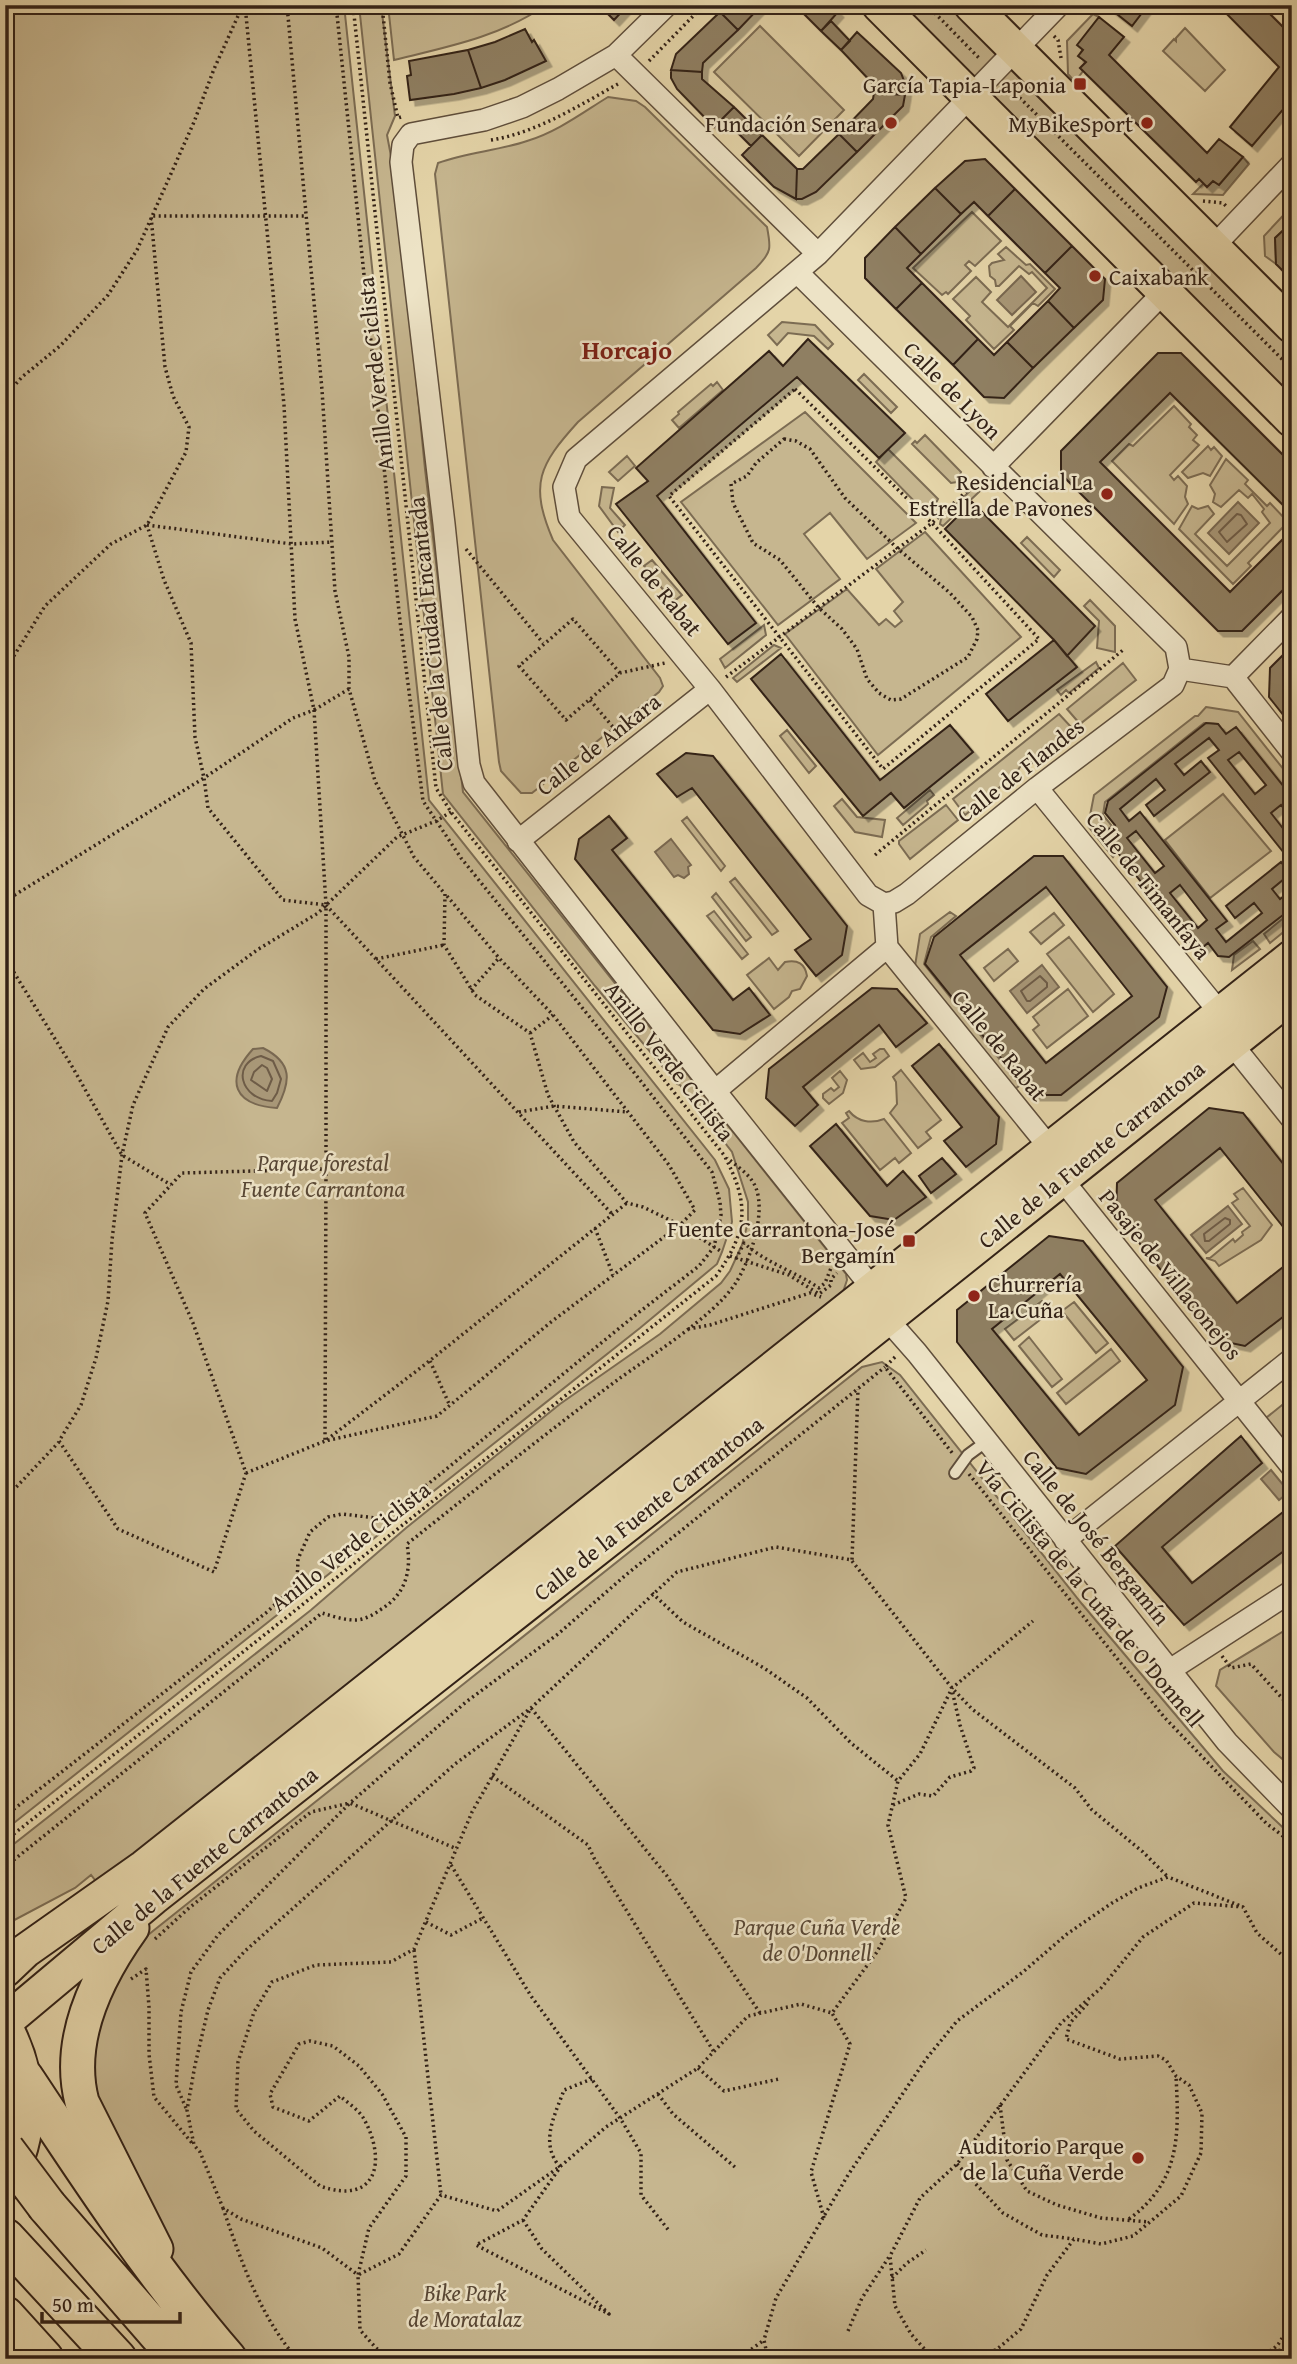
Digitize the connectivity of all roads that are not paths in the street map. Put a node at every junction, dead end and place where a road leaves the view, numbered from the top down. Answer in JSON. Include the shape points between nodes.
{"nodes":[{"id":1,"x":667,"y":5,"type":"edge"},
{"id":2,"x":879,"y":5,"type":"edge"},
{"id":3,"x":971,"y":5,"type":"edge"},
{"id":4,"x":1059,"y":5,"type":"edge"},
{"id":5,"x":616,"y":55,"type":"junction"},
{"id":6,"x":1006,"y":62,"type":"junction"},
{"id":7,"x":970,"y":97,"type":"junction"},
{"id":8,"x":1292,"y":164,"type":"edge"},
{"id":9,"x":1213,"y":247,"type":"junction"},
{"id":10,"x":818,"y":254,"type":"junction"},
{"id":11,"x":797,"y":272,"type":"junction"},
{"id":12,"x":1164,"y":292,"type":"junction"},
{"id":13,"x":1292,"y":326,"type":"edge"},
{"id":14,"x":1292,"y":420,"type":"edge"},
{"id":15,"x":993,"y":467,"type":"junction"},
{"id":16,"x":1292,"y":617,"type":"edge"},
{"id":17,"x":1180,"y":669,"type":"junction"},
{"id":18,"x":1233,"y":677,"type":"junction"},
{"id":19,"x":710,"y":689,"type":"junction"},
{"id":20,"x":1292,"y":752,"type":"edge"},
{"id":21,"x":1037,"y":789,"type":"junction"},
{"id":22,"x":518,"y":841,"type":"junction"},
{"id":23,"x":884,"y":904,"type":"junction"},
{"id":24,"x":887,"y":947,"type":"junction"},
{"id":25,"x":1292,"y":957,"type":"edge"},
{"id":26,"x":1292,"y":995,"type":"edge"},
{"id":27,"x":1226,"y":1029,"type":"junction"},
{"id":28,"x":715,"y":1091,"type":"junction"},
{"id":29,"x":1292,"y":1119,"type":"edge"},
{"id":30,"x":1055,"y":1163,"type":"junction"},
{"id":31,"x":873,"y":1289,"type":"junction"},
{"id":32,"x":887,"y":1319,"type":"junction"},
{"id":33,"x":1292,"y":1359,"type":"edge"},
{"id":34,"x":1240,"y":1402,"type":"junction"},
{"id":35,"x":987,"y":1441,"type":"junction"},
{"id":36,"x":1292,"y":1467,"type":"edge"},
{"id":37,"x":958,"y":1468,"type":"road end"},
{"id":38,"x":1065,"y":1540,"type":"junction"},
{"id":39,"x":1292,"y":1591,"type":"edge"},
{"id":40,"x":1170,"y":1670,"type":"junction"},
{"id":41,"x":1292,"y":1809,"type":"edge"},
{"id":42,"x":153,"y":1898,"type":"junction"},
{"id":43,"x":5,"y":1970,"type":"edge"},
{"id":44,"x":5,"y":2024,"type":"edge"},
{"id":45,"x":24,"y":2078,"type":"junction"},
{"id":46,"x":5,"y":2150,"type":"edge"},
{"id":47,"x":5,"y":2184,"type":"edge"},
{"id":48,"x":8,"y":2242,"type":"edge"},
{"id":49,"x":186,"y":2312,"type":"junction"},
{"id":50,"x":5,"y":2316,"type":"edge"},
{"id":51,"x":44,"y":2359,"type":"edge"},
{"id":52,"x":117,"y":2359,"type":"edge"},
{"id":53,"x":180,"y":2359,"type":"edge"},
{"id":54,"x":227,"y":2359,"type":"edge"}],
"edges":[{"from":1,"to":5,"type":"street","name":"Calle de la Ciudad Encantada"},
{"from":2,"to":7,"type":"main road"},
{"from":3,"to":6,"type":"main road"},
{"from":4,"to":6,"type":"street","name":"Calle de Rabat"},
{"from":5,"to":10,"type":"street"},
{"from":5,"to":22,"type":"street","name":"Calle de la Ciudad Encantada","via":[[522,107],[484,120],[411,134],[403,145],[401,162],[469,765],[479,791]]},
{"from":6,"to":7,"type":"street","name":"Calle de Rabat"},
{"from":6,"to":9,"type":"main road"},
{"from":7,"to":10,"type":"street","name":"Calle de Rabat"},
{"from":7,"to":12,"type":"main road"},
{"from":8,"to":9,"type":"street"},
{"from":9,"to":13,"type":"main road"},
{"from":10,"to":11,"type":"street","name":"Calle de Rabat"},
{"from":11,"to":15,"type":"street","name":"Calle de Lyon"},
{"from":11,"to":19,"type":"street","name":"Calle de Rabat","via":[[576,459],[564,487],[569,517]]},
{"from":12,"to":14,"type":"main road"},
{"from":12,"to":15,"type":"street"},
{"from":15,"to":17,"type":"street","name":"Calle de Lyon","via":[[1176,648]]},
{"from":16,"to":18,"type":"street"},
{"from":17,"to":18,"type":"street"},
{"from":17,"to":21,"type":"street","name":"Calle de Flandes","via":[[1173,685]]},
{"from":18,"to":20,"type":"street"},
{"from":19,"to":22,"type":"street","name":"Calle de Ankara"},
{"from":19,"to":23,"type":"street","name":"Calle de Rabat","via":[[868,895]]},
{"from":21,"to":23,"type":"street","name":"Calle de Flandes","via":[[907,894]]},
{"from":21,"to":27,"type":"street","name":"Calle de Timanfaya"},
{"from":22,"to":28,"type":"street","name":"Calle de la Ciudad Encantada"},
{"from":23,"to":24,"type":"street"},
{"from":24,"to":28,"type":"street"},
{"from":24,"to":30,"type":"street","name":"Calle de Rabat"},
{"from":25,"to":27,"type":"main road","name":"Calle de la Fuente Carrantona"},
{"from":26,"to":27,"type":"main road","name":"Calle de la Fuente Carrantona"},
{"from":27,"to":29,"type":"street","name":"Calle de Timanfaya"},
{"from":27,"to":30,"type":"main road","name":"Calle de la Fuente Carrantona"},
{"from":28,"to":31,"type":"street","name":"Calle de la Ciudad Encantada"},
{"from":30,"to":31,"type":"main road","name":"Calle de la Fuente Carrantona"},
{"from":30,"to":32,"type":"main road","name":"Calle de la Fuente Carrantona"},
{"from":30,"to":34,"type":"street","name":"Pasaje de Villaconejos"},
{"from":31,"to":32,"type":"street","name":"Calle de José Bergamín"},
{"from":31,"to":43,"type":"main road","name":"Calle de la Fuente Carrantona","via":[[144,1867]]},
{"from":32,"to":35,"type":"street","name":"Calle de José Bergamín"},
{"from":32,"to":42,"type":"main road","name":"Calle de la Fuente Carrantona"},
{"from":33,"to":34,"type":"street"},
{"from":34,"to":36,"type":"street","name":"Pasaje de Villaconejos"},
{"from":34,"to":38,"type":"street"},
{"from":35,"to":37,"type":"lane"},
{"from":35,"to":38,"type":"street","name":"Calle de José Bergamín"},
{"from":38,"to":40,"type":"street","name":"Calle de José Bergamín"},
{"from":39,"to":40,"type":"street"},
{"from":40,"to":41,"type":"street","name":"Calle de José Bergamín","via":[[1227,1742]]},
{"from":42,"to":44,"type":"main road","name":"Calle de la Fuente Carrantona"},
{"from":42,"to":49,"type":"main road","via":[[114,1954],[93,2001],[78,2048],[78,2084],[82,2102]]},
{"from":44,"to":45,"type":"main road"},
{"from":45,"to":47,"type":"main road","via":[[26,2127]]},
{"from":45,"to":49,"type":"highway","via":[[111,2211]]},
{"from":46,"to":53,"type":"highway","bridge":true,"via":[[47,2206]]},
{"from":48,"to":52,"type":"highway"},
{"from":49,"to":54,"type":"highway"},
{"from":50,"to":51,"type":"highway"}]}
